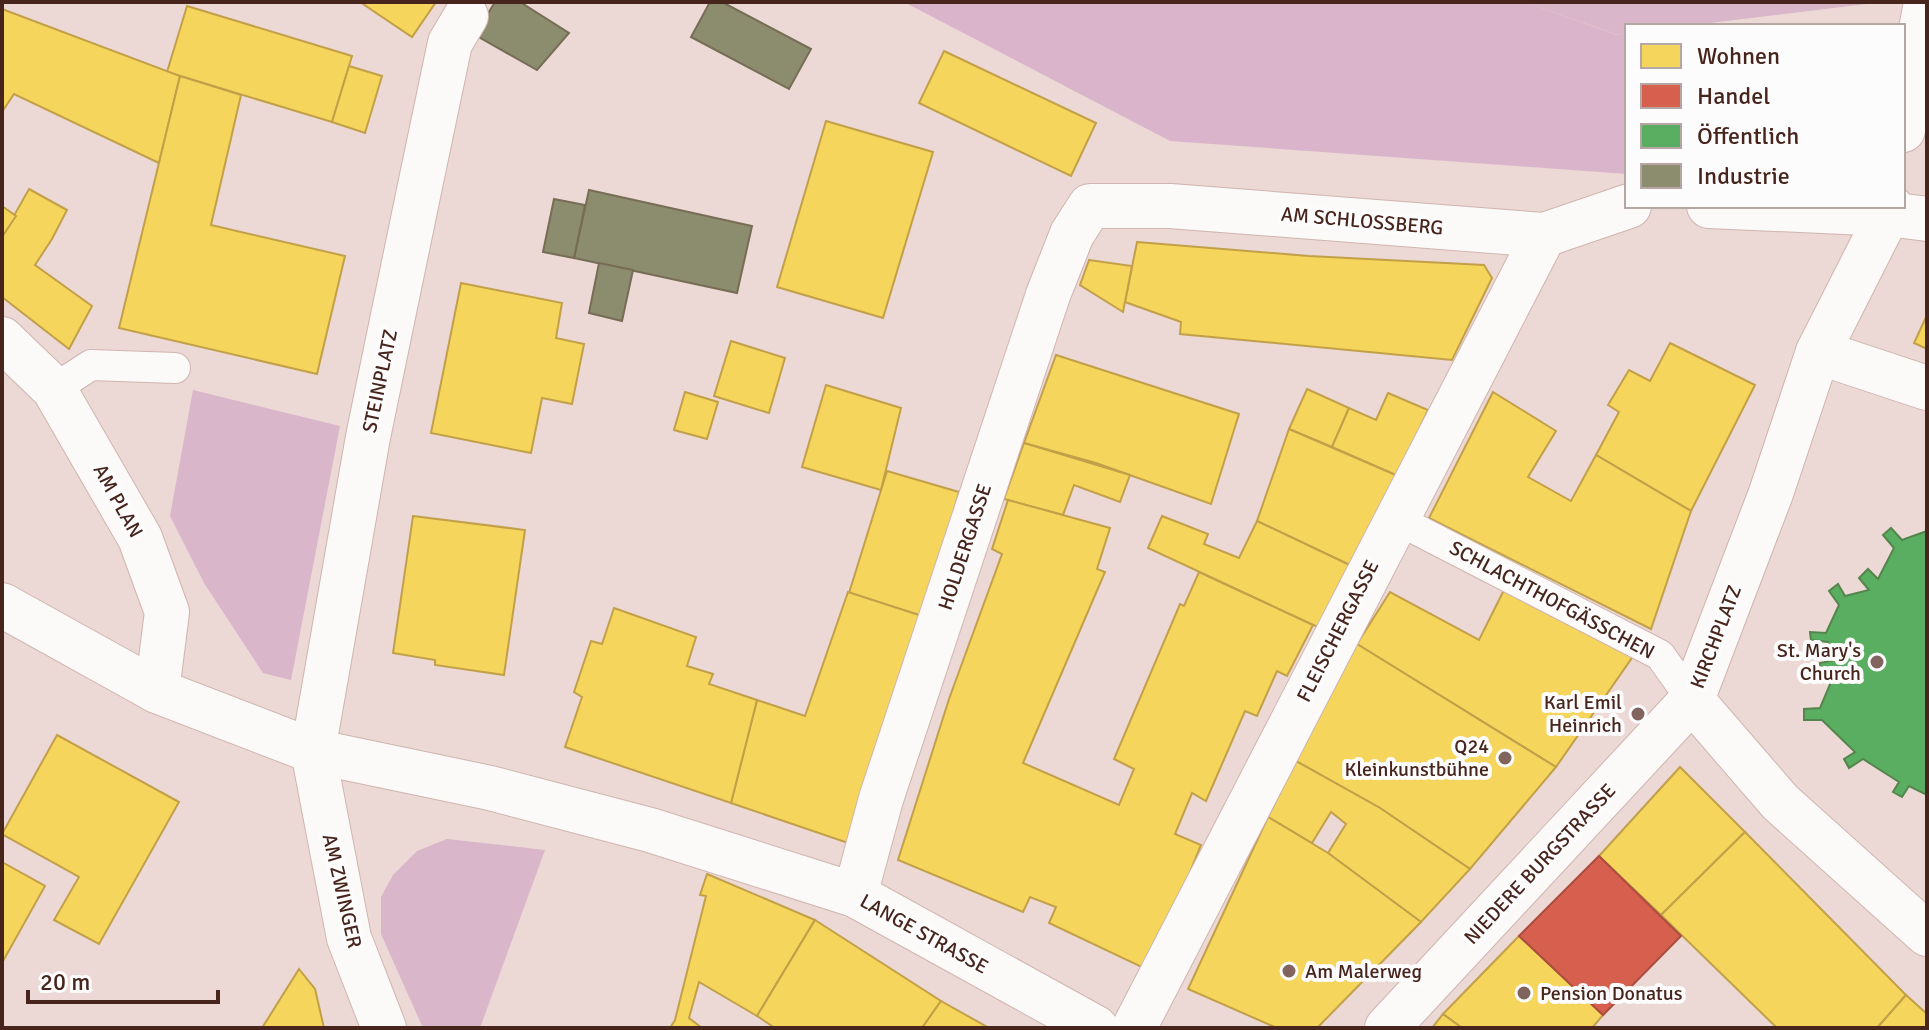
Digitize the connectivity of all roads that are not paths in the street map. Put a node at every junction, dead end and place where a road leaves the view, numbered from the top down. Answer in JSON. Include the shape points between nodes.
{"nodes":[{"id":1,"x":1926,"y":2,"type":"edge"},
{"id":2,"x":466,"y":16,"type":"dead end"},
{"id":3,"x":1905,"y":119,"type":"edge"},
{"id":4,"x":1090,"y":206,"type":"joint"},
{"id":5,"x":1625,"y":207,"type":"edge"},
{"id":6,"x":1764,"y":208,"type":"edge"},
{"id":7,"x":1902,"y":213,"type":"edge"},
{"id":8,"x":1544,"y":235,"type":"junction"},
{"id":9,"x":2,"y":339,"type":"edge"},
{"id":10,"x":1818,"y":352,"type":"junction"},
{"id":11,"x":175,"y":368,"type":"dead end"},
{"id":12,"x":1927,"y":388,"type":"edge"},
{"id":13,"x":54,"y":389,"type":"junction"},
{"id":14,"x":1396,"y":519,"type":"junction"},
{"id":15,"x":2,"y":605,"type":"edge"},
{"id":16,"x":157,"y":691,"type":"junction"},
{"id":17,"x":1692,"y":700,"type":"junction"},
{"id":18,"x":313,"y":751,"type":"junction"},
{"id":19,"x":855,"y":895,"type":"junction"},
{"id":20,"x":1927,"y":934,"type":"edge"},
{"id":21,"x":384,"y":1028,"type":"edge"},
{"id":22,"x":1096,"y":1028,"type":"edge"},
{"id":23,"x":1134,"y":1028,"type":"edge"},
{"id":24,"x":1387,"y":1028,"type":"edge"}],
"edges":[{"from":1,"to":3,"type":"street"},
{"from":2,"to":18,"type":"street","name":"STEINPLATZ","via":[[450,43],[382,370]]},
{"from":4,"to":8,"type":"street","name":"AM SCHLOSSBERG","via":[[1170,206]]},
{"from":4,"to":19,"type":"street","name":"HOLDERGASSE","via":[[1072,234],[1048,295],[881,799]]},
{"from":5,"to":8,"type":"street","name":"AM SCHLOSSBERG"},
{"from":6,"to":7,"type":"street"},
{"from":7,"to":10,"type":"street","name":"KIRCHPLATZ"},
{"from":8,"to":14,"type":"street","name":"FLEISCHERGASSE"},
{"from":9,"to":13,"type":"street","name":"AM PLAN"},
{"from":10,"to":12,"type":"street"},
{"from":10,"to":17,"type":"street","name":"KIRCHPLATZ"},
{"from":11,"to":13,"type":"lane","via":[[91,365]]},
{"from":13,"to":16,"type":"street","name":"AM PLAN","via":[[140,538],[167,612]]},
{"from":14,"to":17,"type":"lane","name":"SCHLACHTHOFGÄSSCHEN","via":[[1660,655]]},
{"from":14,"to":23,"type":"street","name":"FLEISCHERGASSE"},
{"from":15,"to":16,"type":"street"},
{"from":16,"to":18,"type":"street"},
{"from":17,"to":20,"type":"street","name":"KIRCHPLATZ","via":[[1780,802]]},
{"from":17,"to":24,"type":"street","name":"NIEDERE BURGSTRASSE"},
{"from":18,"to":19,"type":"street","name":"LANGE STRASSE","via":[[490,788],[650,830]]},
{"from":18,"to":21,"type":"street","name":"AM ZWINGER","via":[[349,938]]},
{"from":19,"to":22,"type":"street","name":"LANGE STRASSE"}]}
